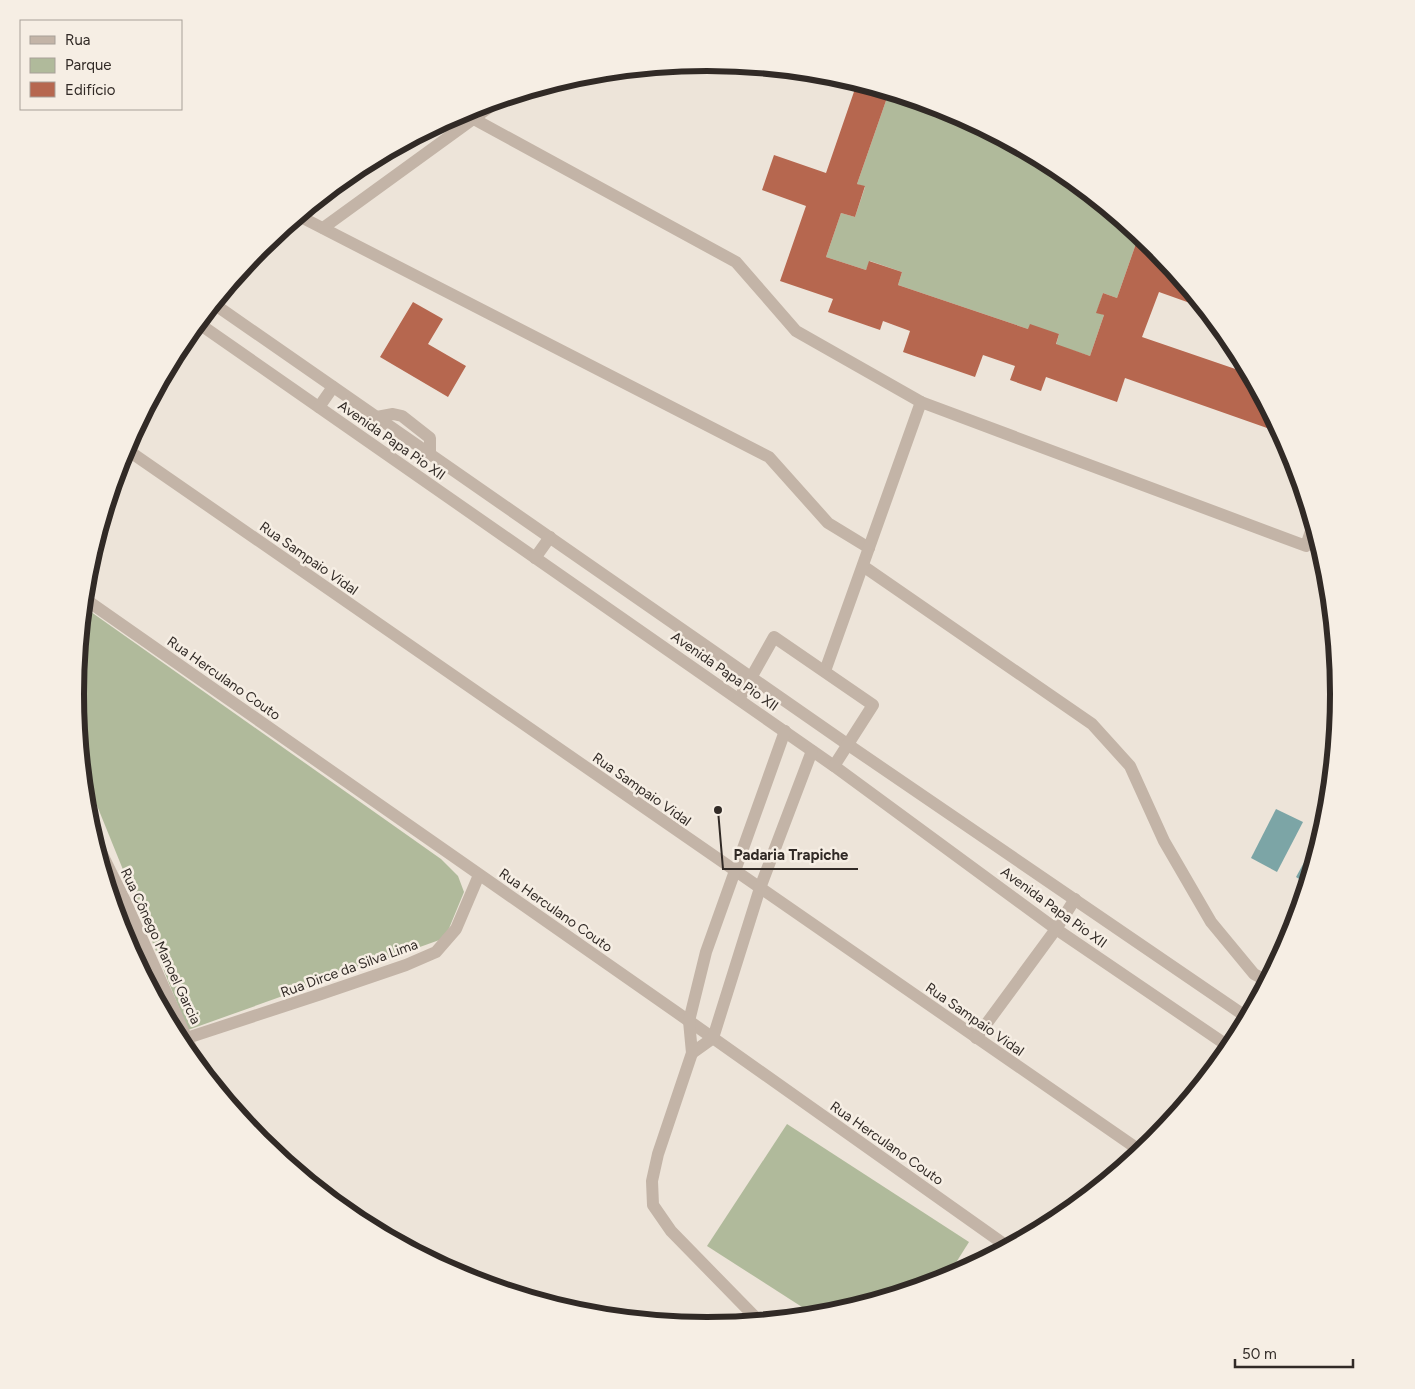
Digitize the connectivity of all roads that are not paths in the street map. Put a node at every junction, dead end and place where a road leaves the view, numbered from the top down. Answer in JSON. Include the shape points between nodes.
{"nodes":[{"id":1,"x":472,"y":118,"type":"joint"},
{"id":2,"x":305,"y":219,"type":"edge"},
{"id":3,"x":323,"y":228,"type":"junction"},
{"id":4,"x":219,"y":308,"type":"edge"},
{"id":5,"x":204,"y":327,"type":"edge"},
{"id":6,"x":333,"y":387,"type":"junction"},
{"id":7,"x":921,"y":402,"type":"junction"},
{"id":8,"x":319,"y":407,"type":"junction"},
{"id":9,"x":133,"y":454,"type":"edge"},
{"id":10,"x":1310,"y":534,"type":"edge"},
{"id":11,"x":550,"y":537,"type":"junction"},
{"id":12,"x":869,"y":548,"type":"junction"},
{"id":13,"x":535,"y":558,"type":"junction"},
{"id":14,"x":863,"y":566,"type":"junction"},
{"id":15,"x":91,"y":604,"type":"edge"},
{"id":16,"x":825,"y":671,"type":"junction"},
{"id":17,"x":752,"y":676,"type":"junction"},
{"id":18,"x":739,"y":699,"type":"junction"},
{"id":19,"x":785,"y":731,"type":"junction"},
{"id":20,"x":847,"y":744,"type":"junction"},
{"id":21,"x":812,"y":751,"type":"junction"},
{"id":22,"x":834,"y":766,"type":"junction"},
{"id":23,"x":109,"y":868,"type":"edge"},
{"id":24,"x":733,"y":871,"type":"junction"},
{"id":25,"x":479,"y":875,"type":"junction"},
{"id":26,"x":760,"y":888,"type":"junction"},
{"id":27,"x":1075,"y":899,"type":"junction"},
{"id":28,"x":1056,"y":929,"type":"junction"},
{"id":29,"x":1262,"y":978,"type":"edge"},
{"id":30,"x":171,"y":1012,"type":"edge"},
{"id":31,"x":1242,"y":1014,"type":"edge"},
{"id":32,"x":689,"y":1021,"type":"junction"},
{"id":33,"x":186,"y":1036,"type":"edge"},
{"id":34,"x":713,"y":1038,"type":"junction"},
{"id":35,"x":976,"y":1038,"type":"junction"},
{"id":36,"x":1224,"y":1043,"type":"edge"},
{"id":37,"x":692,"y":1053,"type":"junction"},
{"id":38,"x":1135,"y":1147,"type":"edge"},
{"id":39,"x":1002,"y":1243,"type":"edge"},
{"id":40,"x":753,"y":1316,"type":"edge"}],
"edges":[{"from":1,"to":3,"type":"street"},
{"from":1,"to":7,"type":"street","via":[[736,262],[796,331]]},
{"from":2,"to":3,"type":"street"},
{"from":3,"to":12,"type":"street","via":[[768,457],[828,523]]},
{"from":4,"to":6,"type":"street","name":"Avenida Papa Pio XII"},
{"from":5,"to":8,"type":"street","name":"Avenida Papa Pio XII"},
{"from":6,"to":8,"type":"street"},
{"from":6,"to":11,"type":"street","name":"Avenida Papa Pio XII"},
{"from":7,"to":10,"type":"street","via":[[1306,546]]},
{"from":7,"to":12,"type":"street"},
{"from":8,"to":13,"type":"street","name":"Avenida Papa Pio XII"},
{"from":9,"to":24,"type":"street","name":"Rua Sampaio Vidal"},
{"from":11,"to":13,"type":"street"},
{"from":11,"to":17,"type":"street","name":"Avenida Papa Pio XII"},
{"from":12,"to":14,"type":"street"},
{"from":13,"to":18,"type":"street","name":"Avenida Papa Pio XII"},
{"from":14,"to":16,"type":"street"},
{"from":14,"to":29,"type":"street","via":[[1092,724],[1130,766],[1164,841],[1211,922],[1254,974]]},
{"from":15,"to":25,"type":"street","name":"Rua Herculano Couto"},
{"from":16,"to":17,"type":"street","via":[[774,637]]},
{"from":16,"to":20,"type":"street","via":[[873,705]]},
{"from":17,"to":18,"type":"street"},
{"from":17,"to":20,"type":"street","name":"Avenida Papa Pio XII"},
{"from":18,"to":19,"type":"street","name":"Avenida Papa Pio XII"},
{"from":19,"to":21,"type":"street","name":"Avenida Papa Pio XII"},
{"from":19,"to":24,"type":"street"},
{"from":20,"to":22,"type":"street"},
{"from":20,"to":27,"type":"street","name":"Avenida Papa Pio XII"},
{"from":21,"to":22,"type":"street","name":"Avenida Papa Pio XII"},
{"from":21,"to":26,"type":"street"},
{"from":22,"to":28,"type":"street","name":"Avenida Papa Pio XII"},
{"from":23,"to":30,"type":"street","name":"Rua Cônego Manoel Garcia"},
{"from":24,"to":26,"type":"street","name":"Rua Sampaio Vidal"},
{"from":24,"to":32,"type":"street","via":[[706,952]]},
{"from":25,"to":32,"type":"street","name":"Rua Herculano Couto"},
{"from":25,"to":33,"type":"street","name":"Rua Dirce da Silva Lima","via":[[456,929],[436,952],[322,994]]},
{"from":26,"to":34,"type":"street"},
{"from":26,"to":35,"type":"street","name":"Rua Sampaio Vidal"},
{"from":27,"to":28,"type":"street"},
{"from":27,"to":31,"type":"street","name":"Avenida Papa Pio XII"},
{"from":28,"to":35,"type":"street"},
{"from":28,"to":36,"type":"street","name":"Avenida Papa Pio XII"},
{"from":32,"to":34,"type":"street","name":"Rua Herculano Couto"},
{"from":32,"to":37,"type":"street"},
{"from":34,"to":37,"type":"street"},
{"from":34,"to":39,"type":"street","name":"Rua Herculano Couto"},
{"from":35,"to":38,"type":"street","name":"Rua Sampaio Vidal"},
{"from":37,"to":40,"type":"street","via":[[658,1154],[652,1181],[653,1204],[671,1231]]}]}
